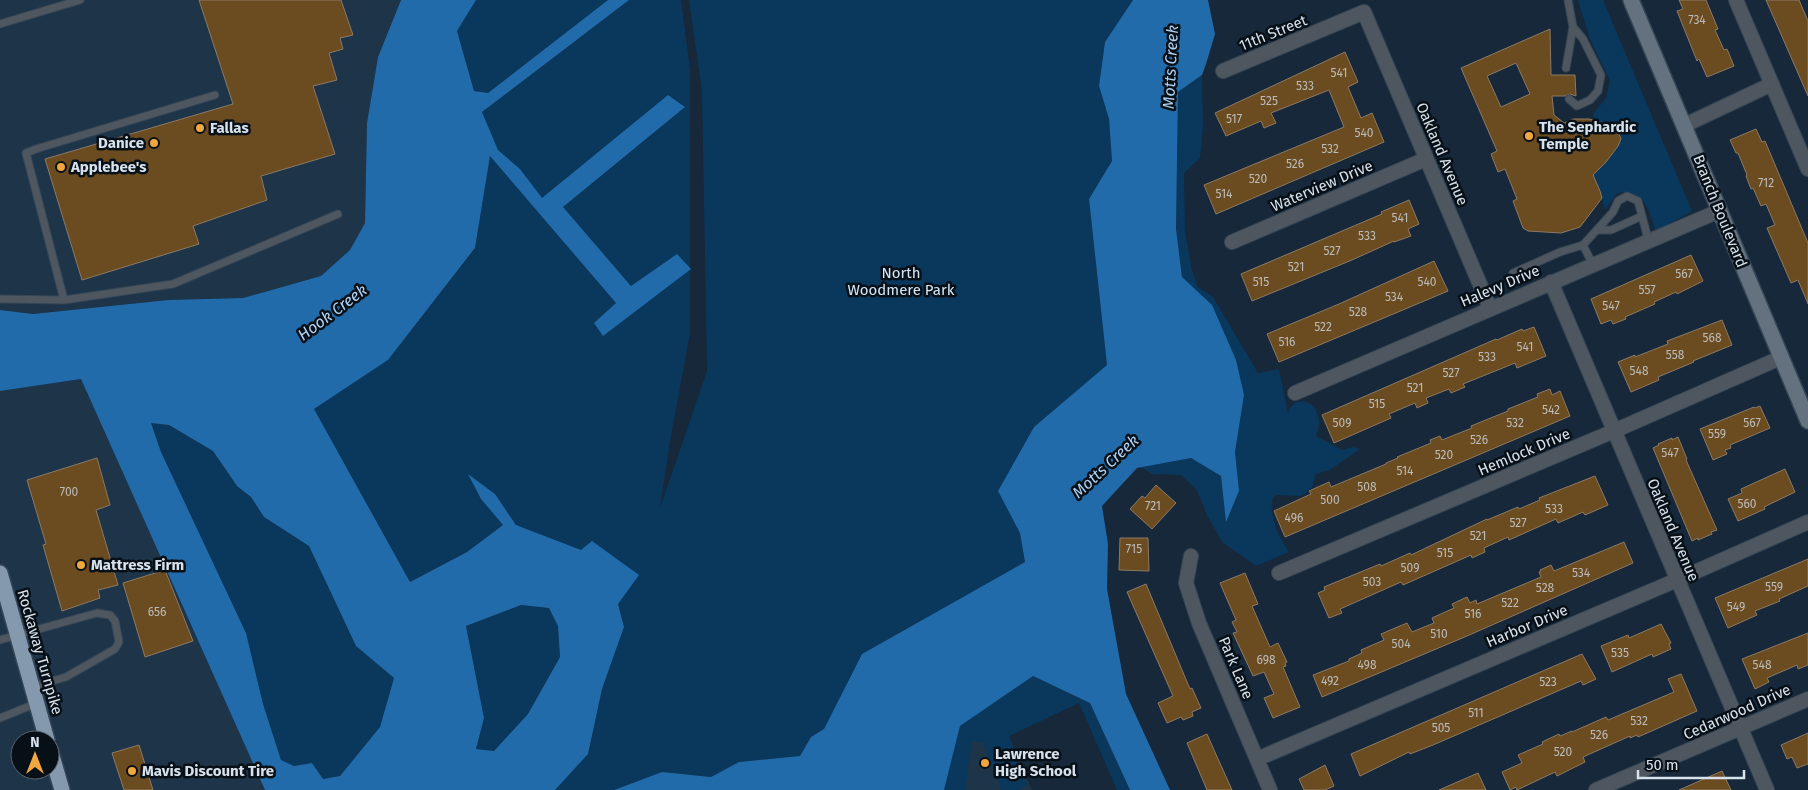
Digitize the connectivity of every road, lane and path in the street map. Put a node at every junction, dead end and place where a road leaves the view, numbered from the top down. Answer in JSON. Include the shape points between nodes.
{"nodes":[{"id":1,"x":80,"y":0,"type":"edge"},
{"id":2,"x":1568,"y":0,"type":"edge"},
{"id":3,"x":1631,"y":0,"type":"edge"},
{"id":4,"x":1736,"y":0,"type":"edge"},
{"id":5,"x":1364,"y":12,"type":"joint"},
{"id":6,"x":0,"y":24,"type":"edge"},
{"id":7,"x":1573,"y":27,"type":"junction"},
{"id":8,"x":1566,"y":68,"type":"dead end"},
{"id":9,"x":1223,"y":71,"type":"dead end"},
{"id":10,"x":1772,"y":84,"type":"junction"},
{"id":11,"x":215,"y":96,"type":"dead end"},
{"id":12,"x":1569,"y":99,"type":"dead end"},
{"id":13,"x":1685,"y":125,"type":"junction"},
{"id":14,"x":1426,"y":160,"type":"junction"},
{"id":15,"x":1808,"y":169,"type":"edge"},
{"id":16,"x":1719,"y":211,"type":"junction"},
{"id":17,"x":338,"y":214,"type":"dead end"},
{"id":18,"x":1642,"y":216,"type":"junction"},
{"id":19,"x":1596,"y":230,"type":"junction"},
{"id":20,"x":1651,"y":240,"type":"junction"},
{"id":21,"x":1232,"y":242,"type":"dead end"},
{"id":22,"x":1583,"y":245,"type":"junction"},
{"id":23,"x":1596,"y":263,"type":"junction"},
{"id":24,"x":1513,"y":273,"type":"dead end"},
{"id":25,"x":1551,"y":282,"type":"junction"},
{"id":26,"x":0,"y":299,"type":"edge"},
{"id":27,"x":64,"y":300,"type":"junction"},
{"id":28,"x":1490,"y":308,"type":"junction"},
{"id":29,"x":1780,"y":358,"type":"junction"},
{"id":30,"x":1295,"y":392,"type":"dead end"},
{"id":31,"x":1808,"y":421,"type":"edge"},
{"id":32,"x":1614,"y":431,"type":"junction"},
{"id":33,"x":1808,"y":522,"type":"edge"},
{"id":34,"x":1191,"y":556,"type":"dead end"},
{"id":35,"x":0,"y":573,"type":"edge"},
{"id":36,"x":1279,"y":573,"type":"dead end"},
{"id":37,"x":1677,"y":580,"type":"junction"},
{"id":38,"x":17,"y":635,"type":"junction"},
{"id":39,"x":0,"y":640,"type":"edge"},
{"id":40,"x":32,"y":687,"type":"junction"},
{"id":41,"x":1808,"y":698,"type":"edge"},
{"id":42,"x":36,"y":703,"type":"junction"},
{"id":43,"x":0,"y":717,"type":"edge"},
{"id":44,"x":1740,"y":729,"type":"junction"},
{"id":45,"x":44,"y":730,"type":"edge"},
{"id":46,"x":1257,"y":759,"type":"junction"},
{"id":47,"x":1270,"y":790,"type":"edge"},
{"id":48,"x":1596,"y":790,"type":"edge"},
{"id":49,"x":1767,"y":790,"type":"edge"}],
"edges":[{"from":1,"to":6,"type":"lane"},
{"from":2,"to":7,"type":"lane"},
{"from":3,"to":13,"type":"street","name":"Branch Boulevard"},
{"from":4,"to":10,"type":"street"},
{"from":5,"to":9,"type":"street","name":"11th Street"},
{"from":5,"to":14,"type":"street","name":"Oakland Avenue"},
{"from":7,"to":8,"type":"lane"},
{"from":7,"to":12,"type":"lane","via":[[1583,38],[1601,75],[1598,91],[1590,100],[1577,106]]},
{"from":10,"to":13,"type":"street"},
{"from":10,"to":15,"type":"street"},
{"from":11,"to":27,"type":"lane","via":[[26,153]]},
{"from":13,"to":16,"type":"street","name":"Branch Boulevard"},
{"from":14,"to":21,"type":"street","name":"Waterview Drive"},
{"from":14,"to":28,"type":"street","name":"Oakland Avenue"},
{"from":16,"to":20,"type":"street","name":"Halevy Drive"},
{"from":16,"to":29,"type":"street","name":"Branch Boulevard"},
{"from":17,"to":27,"type":"lane","via":[[173,284]]},
{"from":18,"to":19,"type":"lane","via":[[1611,230]]},
{"from":18,"to":19,"type":"lane","via":[[1638,201],[1627,196],[1618,201],[1613,212]]},
{"from":18,"to":20,"type":"lane"},
{"from":19,"to":22,"type":"lane"},
{"from":20,"to":23,"type":"street","name":"Halevy Drive"},
{"from":22,"to":23,"type":"lane","via":[[1590,259]]},
{"from":22,"to":24,"type":"lane"},
{"from":23,"to":25,"type":"street","name":"Halevy Drive"},
{"from":25,"to":28,"type":"street","name":"Halevy Drive"},
{"from":25,"to":32,"type":"street","name":"Oakland Avenue"},
{"from":26,"to":27,"type":"lane"},
{"from":28,"to":30,"type":"street","name":"Halevy Drive"},
{"from":29,"to":31,"type":"street","name":"Branch Boulevard"},
{"from":29,"to":32,"type":"street","name":"Hemlock Drive"},
{"from":32,"to":36,"type":"street","name":"Hemlock Drive"},
{"from":32,"to":37,"type":"street","name":"Oakland Avenue"},
{"from":33,"to":37,"type":"street","name":"Harbor Drive"},
{"from":34,"to":46,"type":"street","name":"Park Lane","via":[[1186,583],[1196,615]]},
{"from":35,"to":38,"type":"highway","name":"Rockaway Turnpike"},
{"from":37,"to":44,"type":"street","name":"Oakland Avenue"},
{"from":37,"to":46,"type":"street","name":"Harbor Drive"},
{"from":38,"to":39,"type":"lane"},
{"from":38,"to":40,"type":"highway","name":"Rockaway Turnpike"},
{"from":38,"to":40,"type":"lane","via":[[97,613],[110,615],[115,621],[119,642],[115,649],[66,677]]},
{"from":40,"to":42,"type":"highway","name":"Rockaway Turnpike"},
{"from":41,"to":44,"type":"street","name":"Cedarwood Drive"},
{"from":42,"to":43,"type":"lane"},
{"from":42,"to":45,"type":"highway","name":"Rockaway Turnpike"},
{"from":44,"to":48,"type":"street","name":"Cedarwood Drive"},
{"from":44,"to":49,"type":"street","name":"Oakland Avenue"},
{"from":46,"to":47,"type":"street","name":"Park Lane"}]}
